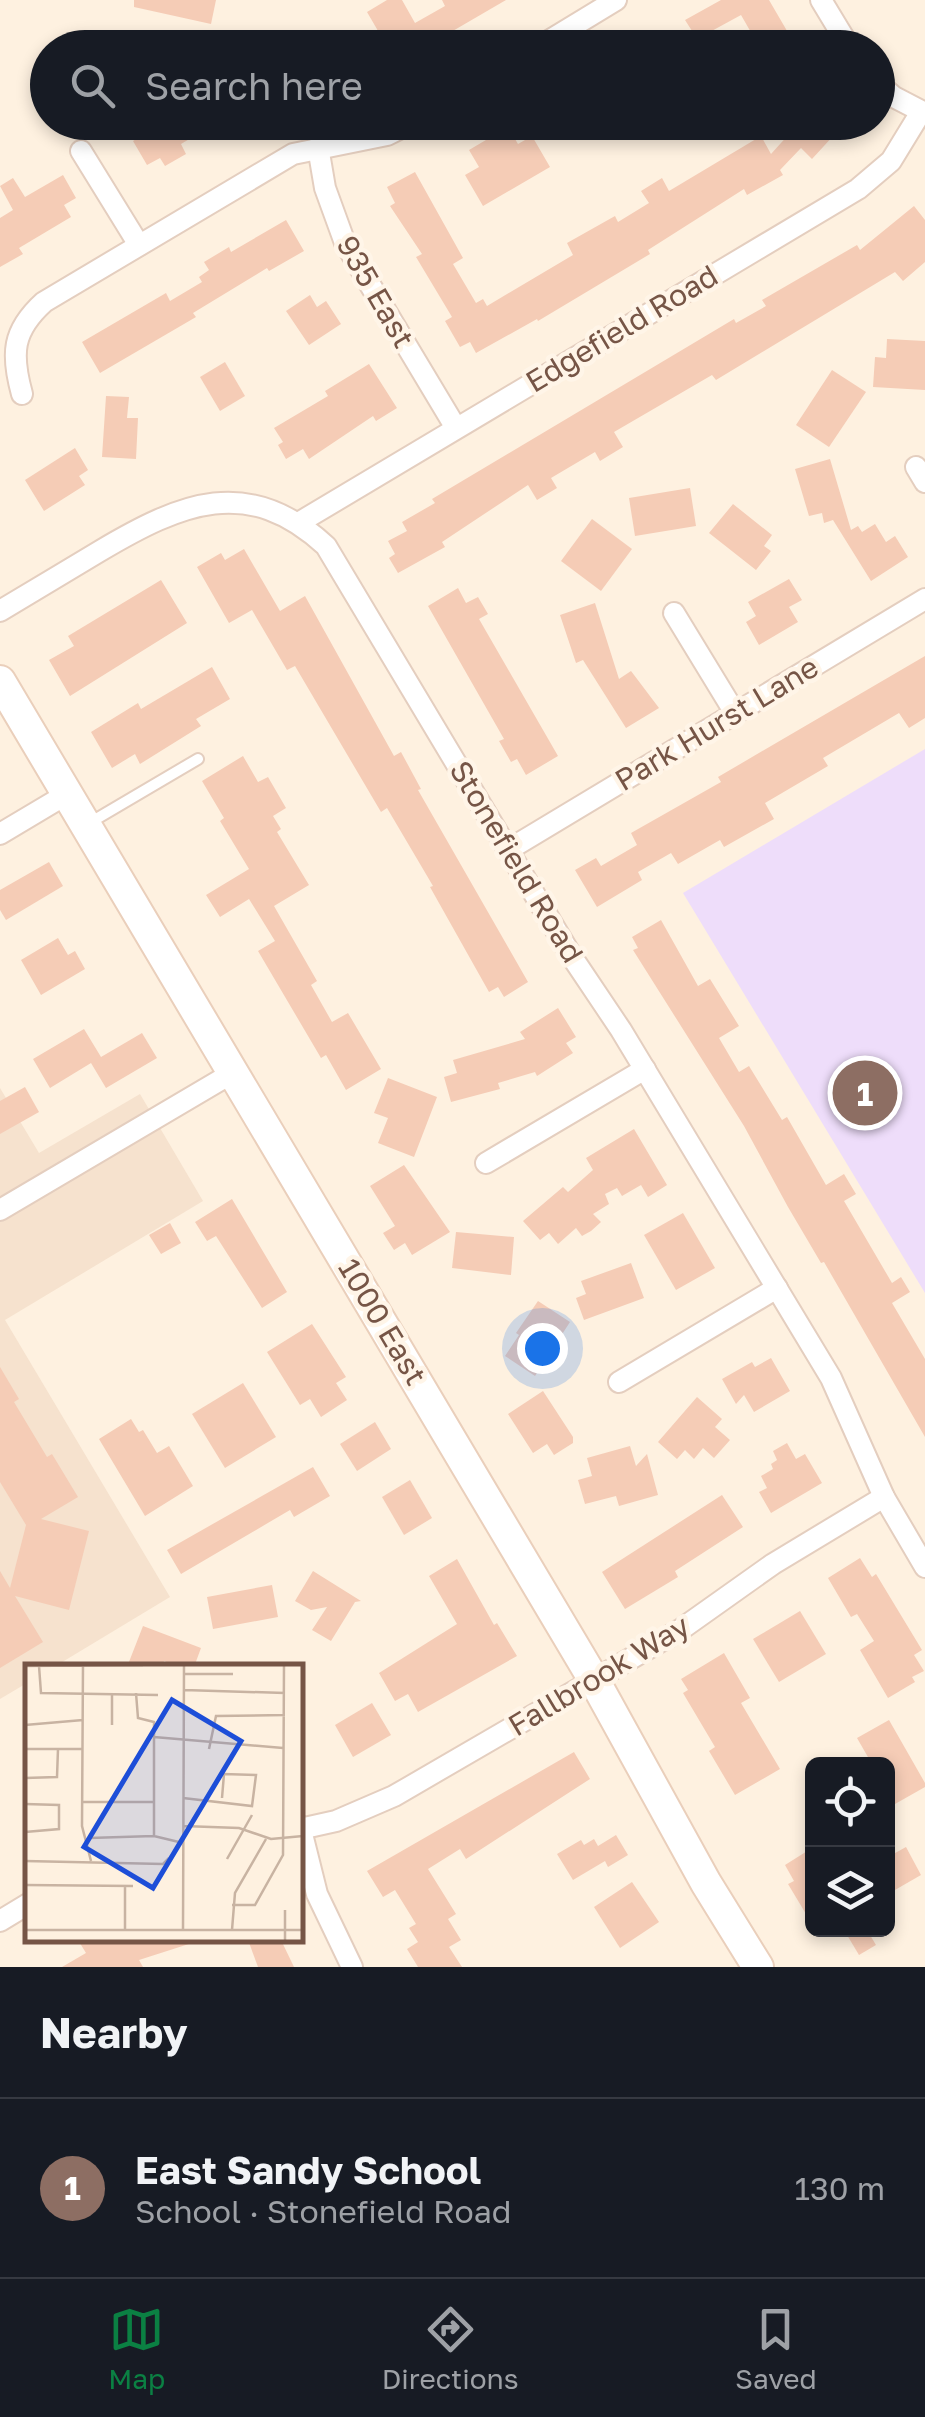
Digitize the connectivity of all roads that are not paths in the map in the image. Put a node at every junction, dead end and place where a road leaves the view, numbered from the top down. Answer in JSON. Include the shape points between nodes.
{"nodes":[{"id":1,"x":616,"y":0,"type":"edge"},
{"id":2,"x":821,"y":0,"type":"edge"},
{"id":3,"x":567,"y":30,"type":"edge"},
{"id":4,"x":839,"y":30,"type":"edge"},
{"id":5,"x":895,"y":98,"type":"edge"},
{"id":6,"x":923,"y":112,"type":"edge"},
{"id":7,"x":358,"y":140,"type":"edge"},
{"id":8,"x":318,"y":147,"type":"junction"},
{"id":9,"x":81,"y":151,"type":"dead end"},
{"id":10,"x":139,"y":244,"type":"junction"},
{"id":11,"x":22,"y":394,"type":"dead end"},
{"id":12,"x":456,"y":428,"type":"junction"},
{"id":13,"x":300,"y":522,"type":"junction"},
{"id":14,"x":925,"y":599,"type":"edge"},
{"id":15,"x":0,"y":611,"type":"edge"},
{"id":16,"x":674,"y":613,"type":"dead end"},
{"id":17,"x":0,"y":681,"type":"edge"},
{"id":18,"x":735,"y":713,"type":"junction"},
{"id":19,"x":198,"y":760,"type":"dead end"},
{"id":20,"x":67,"y":794,"type":"junction"},
{"id":21,"x":86,"y":825,"type":"junction"},
{"id":22,"x":0,"y":834,"type":"edge"},
{"id":23,"x":508,"y":850,"type":"junction"},
{"id":24,"x":645,"y":1069,"type":"junction"},
{"id":25,"x":234,"y":1072,"type":"junction"},
{"id":26,"x":486,"y":1163,"type":"dead end"},
{"id":27,"x":0,"y":1210,"type":"edge"},
{"id":28,"x":776,"y":1288,"type":"junction"},
{"id":29,"x":619,"y":1382,"type":"dead end"},
{"id":30,"x":884,"y":1498,"type":"junction"},
{"id":31,"x":925,"y":1568,"type":"edge"},
{"id":32,"x":594,"y":1680,"type":"junction"},
{"id":33,"x":302,"y":1827,"type":"edge"},
{"id":34,"x":302,"y":1836,"type":"edge"},
{"id":35,"x":25,"y":1906,"type":"edge"},
{"id":36,"x":0,"y":1921,"type":"edge"},
{"id":37,"x":352,"y":1967,"type":"edge"},
{"id":38,"x":758,"y":1967,"type":"edge"}],
"edges":[{"from":1,"to":3,"type":"street"},
{"from":2,"to":4,"type":"street"},
{"from":5,"to":6,"type":"street"},
{"from":6,"to":12,"type":"street","name":"Edgefield Road","via":[[891,160],[858,189]]},
{"from":7,"to":8,"type":"street"},
{"from":8,"to":10,"type":"street","via":[[268,167]]},
{"from":8,"to":12,"type":"street","name":"935 East","via":[[345,243]]},
{"from":9,"to":10,"type":"street"},
{"from":10,"to":11,"type":"street","via":[[27,317],[16,354]]},
{"from":12,"to":13,"type":"street","name":"Edgefield Road"},
{"from":13,"to":15,"type":"street","name":"Stonefield Road","via":[[245,504],[178,510]]},
{"from":13,"to":23,"type":"street","name":"Stonefield Road","via":[[346,574]]},
{"from":14,"to":18,"type":"street","name":"Park Hurst Lane"},
{"from":16,"to":18,"type":"street"},
{"from":17,"to":20,"type":"street","name":"1000 East"},
{"from":18,"to":23,"type":"street","name":"Park Hurst Lane"},
{"from":19,"to":21,"type":"lane"},
{"from":20,"to":21,"type":"street","name":"1000 East"},
{"from":20,"to":22,"type":"street"},
{"from":21,"to":25,"type":"street","name":"1000 East"},
{"from":23,"to":24,"type":"street","name":"Stonefield Road"},
{"from":24,"to":26,"type":"street"},
{"from":24,"to":28,"type":"street","name":"Stonefield Road"},
{"from":25,"to":27,"type":"street"},
{"from":25,"to":32,"type":"street","name":"1000 East"},
{"from":28,"to":29,"type":"street"},
{"from":28,"to":30,"type":"street","name":"Stonefield Road","via":[[831,1378]]},
{"from":30,"to":31,"type":"street","name":"Stonefield Road"},
{"from":30,"to":32,"type":"street","name":"Fallbrook Way"},
{"from":32,"to":33,"type":"street","name":"Fallbrook Way","via":[[394,1796]]},
{"from":32,"to":38,"type":"street","name":"1000 East"},
{"from":34,"to":37,"type":"street","via":[[317,1894]]},
{"from":35,"to":36,"type":"street"}]}
